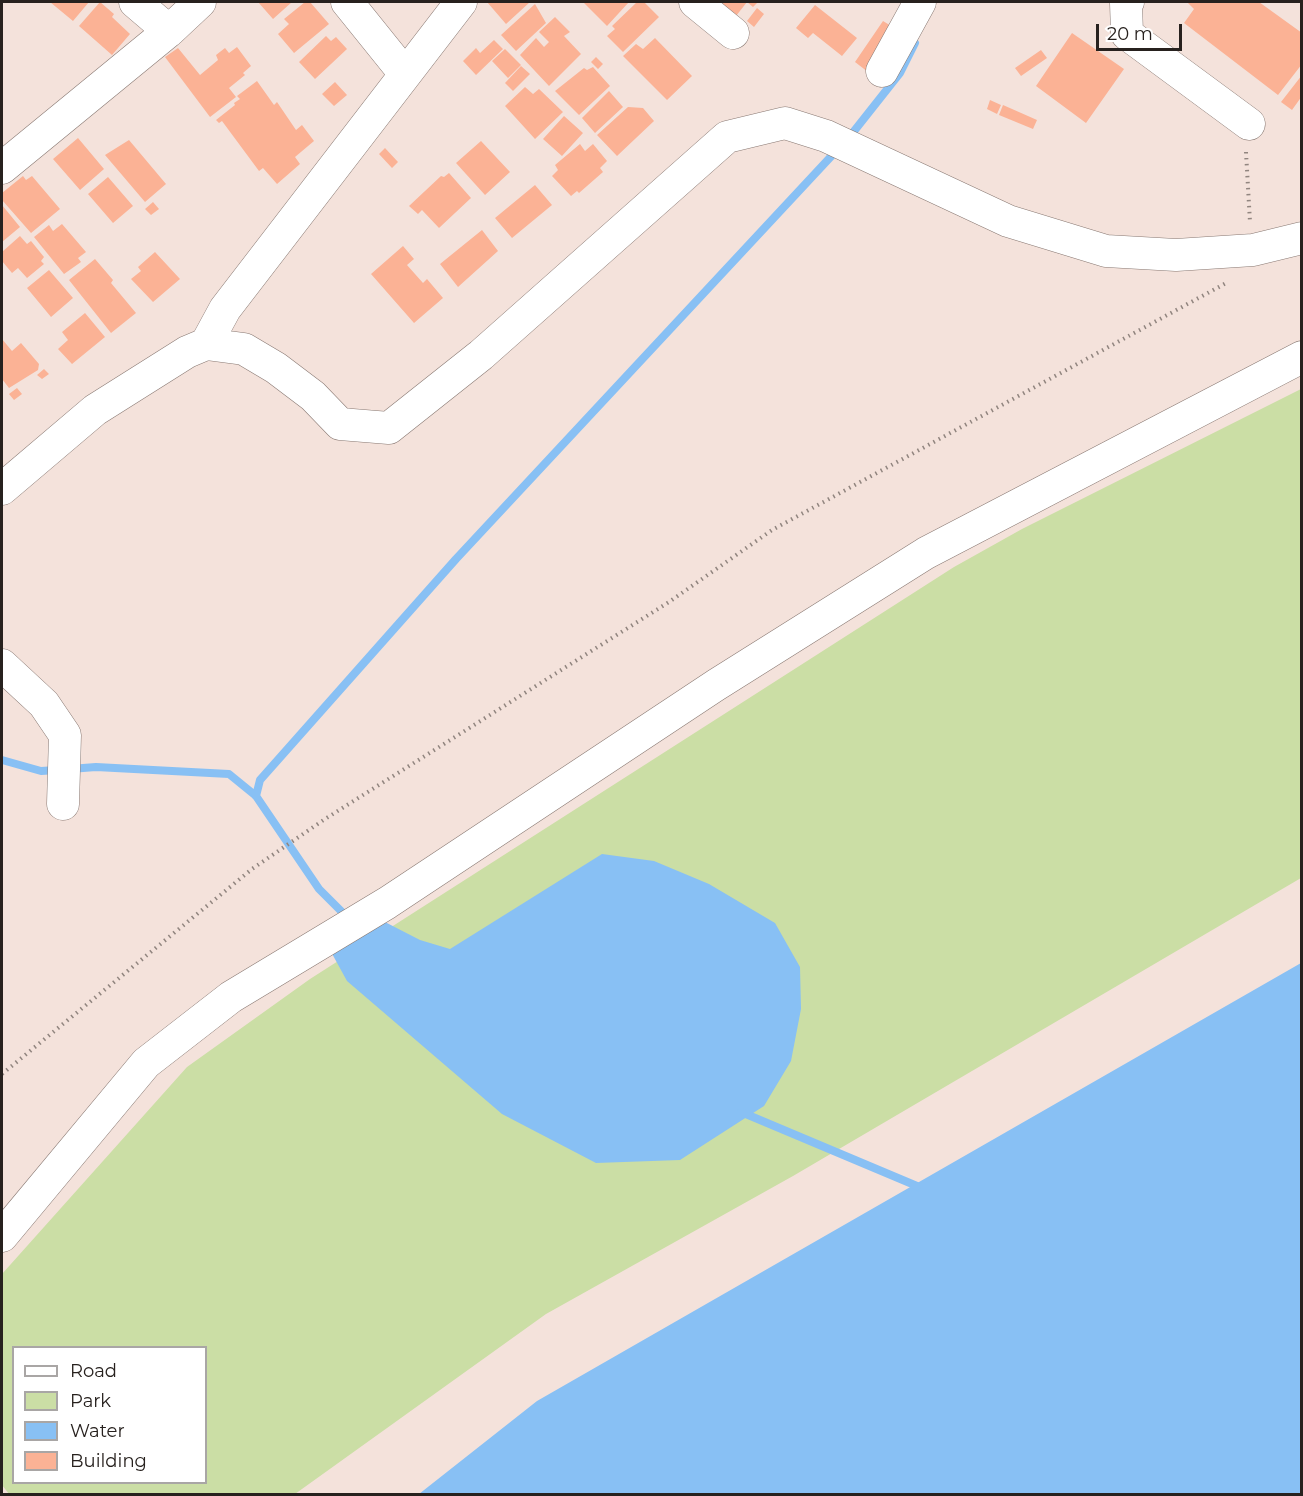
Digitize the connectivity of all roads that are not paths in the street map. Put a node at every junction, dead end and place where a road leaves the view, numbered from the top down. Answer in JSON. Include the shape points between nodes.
{"nodes":[{"id":1,"x":135,"y":2,"type":"edge"},
{"id":2,"x":200,"y":2,"type":"edge"},
{"id":3,"x":347,"y":2,"type":"edge"},
{"id":4,"x":461,"y":2,"type":"edge"},
{"id":5,"x":695,"y":2,"type":"edge"},
{"id":6,"x":920,"y":2,"type":"edge"},
{"id":7,"x":1128,"y":2,"type":"edge"},
{"id":8,"x":169,"y":31,"type":"junction"},
{"id":9,"x":733,"y":33,"type":"dead end"},
{"id":10,"x":882,"y":70,"type":"dead end"},
{"id":11,"x":405,"y":74,"type":"junction"},
{"id":12,"x":1249,"y":124,"type":"road end"},
{"id":13,"x":3,"y":164,"type":"edge"},
{"id":14,"x":1302,"y":238,"type":"edge"},
{"id":15,"x":207,"y":344,"type":"junction"},
{"id":16,"x":1302,"y":357,"type":"edge"},
{"id":17,"x":2,"y":489,"type":"edge"},
{"id":18,"x":2,"y":664,"type":"edge"},
{"id":19,"x":63,"y":804,"type":"dead end"},
{"id":20,"x":2,"y":1236,"type":"edge"}],
"edges":[{"from":1,"to":8,"type":"street"},
{"from":2,"to":8,"type":"street"},
{"from":3,"to":11,"type":"street"},
{"from":4,"to":11,"type":"street"},
{"from":5,"to":9,"type":"street"},
{"from":6,"to":10,"type":"street"},
{"from":7,"to":12,"type":"street","via":[[1127,34]]},
{"from":8,"to":13,"type":"street"},
{"from":11,"to":15,"type":"street","via":[[225,309]]},
{"from":14,"to":15,"type":"street","via":[[1253,250],[1176,255],[1106,251],[1008,221],[826,136],[785,123],[727,137],[481,355],[389,428],[340,424],[313,396],[276,368],[244,349]]},
{"from":15,"to":17,"type":"street","via":[[187,352],[95,410]]},
{"from":16,"to":20,"type":"street","via":[[926,553],[716,685],[370,913],[231,997],[146,1063]]},
{"from":18,"to":19,"type":"street","via":[[44,704],[65,735]]}]}
